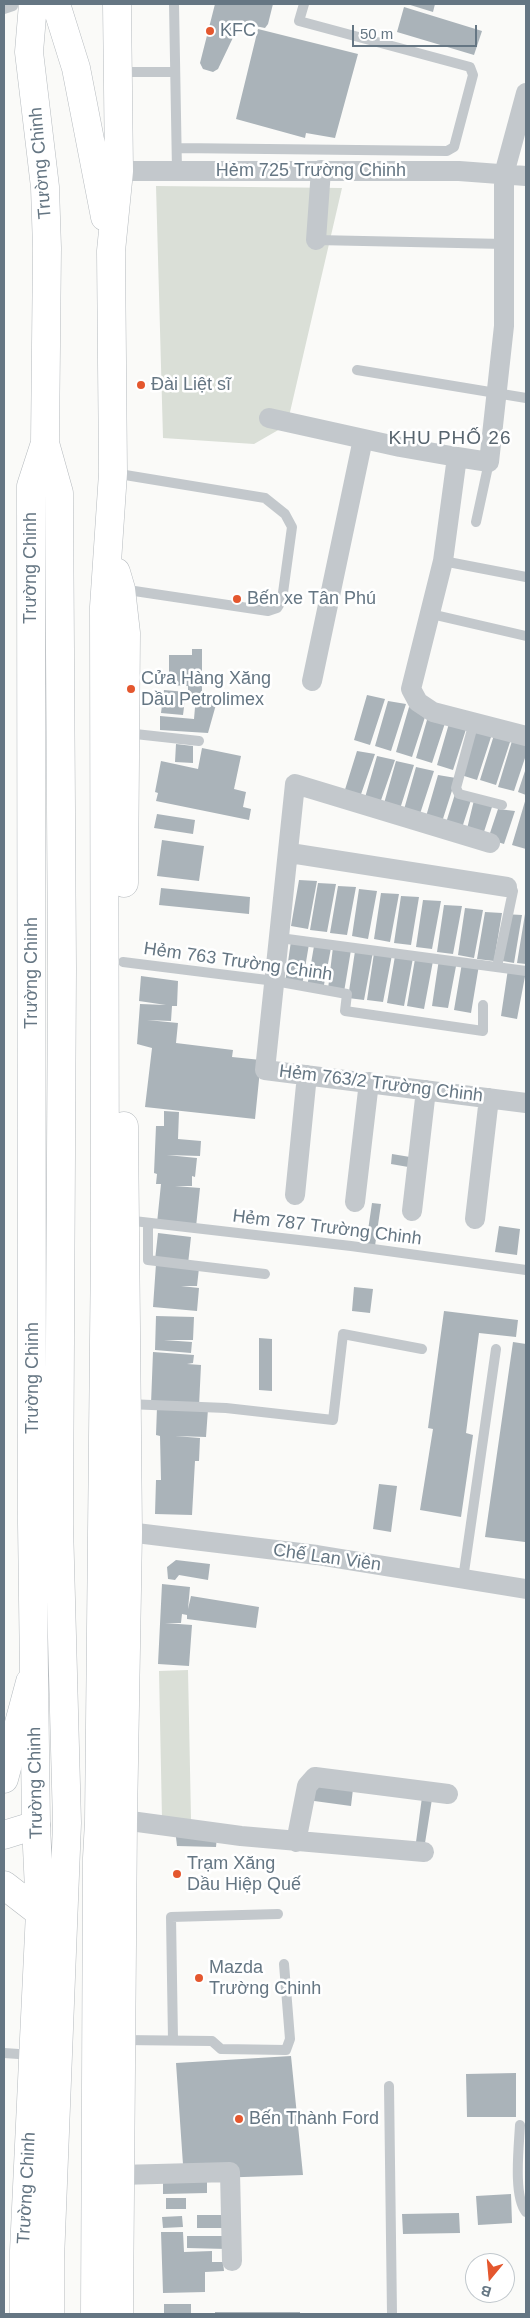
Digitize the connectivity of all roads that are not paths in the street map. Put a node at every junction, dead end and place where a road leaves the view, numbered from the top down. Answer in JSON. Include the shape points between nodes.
{"nodes":[{"id":1,"x":56,"y":4,"type":"edge"},
{"id":2,"x":118,"y":4,"type":"edge"},
{"id":3,"x":174,"y":4,"type":"edge"},
{"id":4,"x":304,"y":4,"type":"edge"},
{"id":5,"x":15,"y":6,"type":"edge"},
{"id":6,"x":68,"y":42,"type":"junction"},
{"id":7,"x":29,"y":52,"type":"junction"},
{"id":8,"x":118,"y":72,"type":"junction"},
{"id":9,"x":176,"y":72,"type":"junction"},
{"id":10,"x":526,"y":93,"type":"edge"},
{"id":11,"x":177,"y":148,"type":"junction"},
{"id":12,"x":321,"y":170,"type":"junction"},
{"id":13,"x":119,"y":171,"type":"junction"},
{"id":14,"x":177,"y":171,"type":"junction"},
{"id":15,"x":504,"y":174,"type":"junction"},
{"id":16,"x":526,"y":176,"type":"edge"},
{"id":17,"x":316,"y":240,"type":"joint"},
{"id":18,"x":505,"y":244,"type":"junction"},
{"id":19,"x":111,"y":251,"type":"junction"},
{"id":20,"x":357,"y":370,"type":"dead end"},
{"id":21,"x":498,"y":392,"type":"junction"},
{"id":22,"x":526,"y":398,"type":"edge"},
{"id":23,"x":269,"y":418,"type":"dead end"},
{"id":24,"x":363,"y":439,"type":"junction"},
{"id":25,"x":45,"y":443,"type":"junction"},
{"id":26,"x":457,"y":457,"type":"junction"},
{"id":27,"x":489,"y":462,"type":"junction"},
{"id":28,"x":113,"y":473,"type":"junction"},
{"id":29,"x":476,"y":522,"type":"dead end"},
{"id":30,"x":443,"y":561,"type":"junction"},
{"id":31,"x":526,"y":577,"type":"edge"},
{"id":32,"x":113,"y":588,"type":"junction"},
{"id":33,"x":431,"y":614,"type":"junction"},
{"id":34,"x":526,"y":636,"type":"edge"},
{"id":35,"x":312,"y":681,"type":"dead end"},
{"id":36,"x":474,"y":722,"type":"junction"},
{"id":37,"x":125,"y":733,"type":"junction"},
{"id":38,"x":526,"y":736,"type":"edge"},
{"id":39,"x":199,"y":740,"type":"dead end"},
{"id":40,"x":502,"y":805,"type":"dead end"},
{"id":41,"x":61,"y":836,"type":"junction"},
{"id":42,"x":490,"y":843,"type":"dead end"},
{"id":43,"x":290,"y":853,"type":"junction"},
{"id":44,"x":32,"y":877,"type":"junction"},
{"id":45,"x":507,"y":887,"type":"joint"},
{"id":46,"x":280,"y":938,"type":"junction"},
{"id":47,"x":123,"y":962,"type":"junction"},
{"id":48,"x":497,"y":967,"type":"junction"},
{"id":49,"x":526,"y":971,"type":"edge"},
{"id":50,"x":274,"y":981,"type":"junction"},
{"id":51,"x":483,"y":1005,"type":"dead end"},
{"id":52,"x":307,"y":1075,"type":"junction"},
{"id":53,"x":369,"y":1082,"type":"junction"},
{"id":54,"x":426,"y":1090,"type":"junction"},
{"id":55,"x":489,"y":1098,"type":"junction"},
{"id":56,"x":526,"y":1103,"type":"edge"},
{"id":57,"x":295,"y":1195,"type":"dead end"},
{"id":58,"x":355,"y":1202,"type":"dead end"},
{"id":59,"x":412,"y":1211,"type":"dead end"},
{"id":60,"x":475,"y":1219,"type":"dead end"},
{"id":61,"x":136,"y":1221,"type":"junction"},
{"id":62,"x":526,"y":1270,"type":"edge"},
{"id":63,"x":265,"y":1274,"type":"dead end"},
{"id":64,"x":422,"y":1349,"type":"dead end"},
{"id":65,"x":496,"y":1349,"type":"dead end"},
{"id":66,"x":126,"y":1404,"type":"junction"},
{"id":67,"x":128,"y":1532,"type":"junction"},
{"id":68,"x":464,"y":1579,"type":"junction"},
{"id":69,"x":526,"y":1589,"type":"edge"},
{"id":70,"x":34,"y":1663,"type":"junction"},
{"id":71,"x":4,"y":1779,"type":"edge"},
{"id":72,"x":448,"y":1794,"type":"dead end"},
{"id":73,"x":111,"y":1821,"type":"junction"},
{"id":74,"x":67,"y":1823,"type":"junction"},
{"id":75,"x":36,"y":1825,"type":"junction"},
{"id":76,"x":4,"y":1835,"type":"edge"},
{"id":77,"x":296,"y":1842,"type":"junction"},
{"id":78,"x":424,"y":1852,"type":"dead end"},
{"id":79,"x":4,"y":1886,"type":"edge"},
{"id":80,"x":40,"y":1912,"type":"junction"},
{"id":81,"x":278,"y":1914,"type":"dead end"},
{"id":82,"x":62,"y":1930,"type":"junction"},
{"id":83,"x":284,"y":1964,"type":"dead end"},
{"id":84,"x":121,"y":2040,"type":"junction"},
{"id":85,"x":173,"y":2040,"type":"junction"},
{"id":86,"x":4,"y":2053,"type":"edge"},
{"id":87,"x":33,"y":2056,"type":"junction"},
{"id":88,"x":389,"y":2086,"type":"dead end"},
{"id":89,"x":520,"y":2125,"type":"dead end"},
{"id":90,"x":120,"y":2175,"type":"junction"},
{"id":91,"x":526,"y":2212,"type":"edge"},
{"id":92,"x":232,"y":2261,"type":"dead end"},
{"id":93,"x":24,"y":2314,"type":"edge"},
{"id":94,"x":50,"y":2314,"type":"edge"},
{"id":95,"x":94,"y":2314,"type":"edge"},
{"id":96,"x":120,"y":2314,"type":"edge"},
{"id":97,"x":392,"y":2314,"type":"edge"}],
"edges":[{"from":1,"to":6,"type":"main road"},
{"from":2,"to":8,"type":"main road"},
{"from":3,"to":9,"type":"lane"},
{"from":4,"to":11,"type":"lane","via":[[299,21],[470,67],[472,74],[454,147],[447,151]]},
{"from":5,"to":7,"type":"main road","name":"Trường Chinh"},
{"from":6,"to":7,"type":"main road"},
{"from":6,"to":19,"type":"main road","via":[[92,142]]},
{"from":7,"to":25,"type":"main road","name":"Trường Chinh","via":[[45,187]]},
{"from":8,"to":9,"type":"lane"},
{"from":8,"to":13,"type":"main road"},
{"from":9,"to":11,"type":"lane"},
{"from":10,"to":15,"type":"street"},
{"from":11,"to":14,"type":"lane"},
{"from":12,"to":14,"type":"street","name":"Hẻm 725 Trường Chinh"},
{"from":12,"to":15,"type":"street","name":"Hẻm 725 Trường Chinh"},
{"from":12,"to":17,"type":"street"},
{"from":13,"to":14,"type":"street","name":"Hẻm 725 Trường Chinh"},
{"from":13,"to":19,"type":"main road"},
{"from":15,"to":16,"type":"street","name":"Hẻm 725 Trường Chinh"},
{"from":15,"to":18,"type":"street"},
{"from":17,"to":18,"type":"lane"},
{"from":18,"to":21,"type":"street","via":[[504,326]]},
{"from":19,"to":28,"type":"main road"},
{"from":20,"to":21,"type":"lane"},
{"from":21,"to":22,"type":"lane"},
{"from":21,"to":27,"type":"street"},
{"from":23,"to":24,"type":"street"},
{"from":24,"to":26,"type":"street"},
{"from":24,"to":35,"type":"street"},
{"from":25,"to":41,"type":"main road","name":"Trường Chinh","via":[[59,493]]},
{"from":25,"to":44,"type":"main road","name":"Trường Chinh","via":[[31,486]]},
{"from":26,"to":27,"type":"street"},
{"from":26,"to":30,"type":"street"},
{"from":27,"to":29,"type":"lane"},
{"from":28,"to":32,"type":"main road","via":[[107,546]]},
{"from":28,"to":32,"type":"lane","via":[[265,498],[285,514],[292,527],[282,600],[277,608],[268,611]]},
{"from":30,"to":31,"type":"lane"},
{"from":30,"to":33,"type":"street"},
{"from":32,"to":37,"type":"main road","via":[[126,633]]},
{"from":32,"to":73,"type":"main road","via":[[105,1245]]},
{"from":33,"to":34,"type":"lane"},
{"from":33,"to":36,"type":"street","via":[[412,689],[418,702],[432,712]]},
{"from":36,"to":38,"type":"street"},
{"from":36,"to":40,"type":"lane","via":[[456,788],[459,794]]},
{"from":37,"to":39,"type":"lane"},
{"from":37,"to":47,"type":"main road"},
{"from":41,"to":44,"type":"main road"},
{"from":41,"to":74,"type":"main road","name":"Trường Chinh","via":[[59,1525]]},
{"from":42,"to":43,"type":"street","via":[[295,784]]},
{"from":43,"to":45,"type":"street"},
{"from":43,"to":46,"type":"street"},
{"from":44,"to":70,"type":"main road","name":"Trường Chinh"},
{"from":45,"to":48,"type":"lane","via":[[513,891]]},
{"from":46,"to":48,"type":"lane"},
{"from":46,"to":50,"type":"street"},
{"from":47,"to":50,"type":"lane","name":"Hẻm 763 Trường Chinh"},
{"from":47,"to":61,"type":"main road"},
{"from":48,"to":49,"type":"lane"},
{"from":50,"to":51,"type":"lane","name":"Hẻm 763 Trường Chinh","via":[[347,994],[345,1011],[482,1031]]},
{"from":50,"to":52,"type":"street","name":"Hẻm 763/2 Trường Chinh","via":[[265,1070]]},
{"from":52,"to":53,"type":"street","name":"Hẻm 763/2 Trường Chinh"},
{"from":52,"to":57,"type":"street"},
{"from":53,"to":54,"type":"street","name":"Hẻm 763/2 Trường Chinh"},
{"from":53,"to":58,"type":"street"},
{"from":54,"to":55,"type":"street","name":"Hẻm 763/2 Trường Chinh"},
{"from":54,"to":59,"type":"street"},
{"from":55,"to":56,"type":"street","name":"Hẻm 763/2 Trường Chinh"},
{"from":55,"to":60,"type":"street"},
{"from":61,"to":62,"type":"lane","name":"Hẻm 787 Trường Chinh"},
{"from":61,"to":63,"type":"lane","via":[[148,1260]]},
{"from":61,"to":66,"type":"main road"},
{"from":64,"to":66,"type":"lane","via":[[343,1334],[333,1420],[226,1408]]},
{"from":65,"to":68,"type":"lane"},
{"from":66,"to":67,"type":"main road"},
{"from":67,"to":68,"type":"street","name":"Chế Lan Viên","via":[[317,1555]]},
{"from":67,"to":73,"type":"main road"},
{"from":68,"to":69,"type":"street","name":"Chế Lan Viên"},
{"from":70,"to":71,"type":"main road"},
{"from":70,"to":75,"type":"main road","name":"Trường Chinh"},
{"from":72,"to":77,"type":"street","via":[[315,1777],[307,1786]]},
{"from":73,"to":74,"type":"main road"},
{"from":73,"to":77,"type":"street"},
{"from":73,"to":84,"type":"main road"},
{"from":73,"to":95,"type":"main road","via":[[97,1858]]},
{"from":74,"to":75,"type":"main road"},
{"from":74,"to":82,"type":"main road","name":"Trường Chinh"},
{"from":75,"to":76,"type":"main road"},
{"from":75,"to":80,"type":"main road","name":"Trường Chinh"},
{"from":77,"to":78,"type":"street"},
{"from":79,"to":80,"type":"main road"},
{"from":80,"to":82,"type":"main road"},
{"from":80,"to":87,"type":"main road","name":"Trường Chinh"},
{"from":81,"to":85,"type":"lane","via":[[171,1916]]},
{"from":82,"to":94,"type":"main road","name":"Trường Chinh"},
{"from":83,"to":85,"type":"lane","via":[[290,2039],[286,2050],[221,2049],[212,2040]]},
{"from":84,"to":85,"type":"lane"},
{"from":84,"to":90,"type":"main road"},
{"from":86,"to":87,"type":"lane"},
{"from":87,"to":93,"type":"main road","name":"Trường Chinh"},
{"from":88,"to":97,"type":"lane"},
{"from":89,"to":91,"type":"lane","via":[[520,2201]]},
{"from":90,"to":92,"type":"street","via":[[230,2172]]},
{"from":90,"to":96,"type":"main road"}]}
